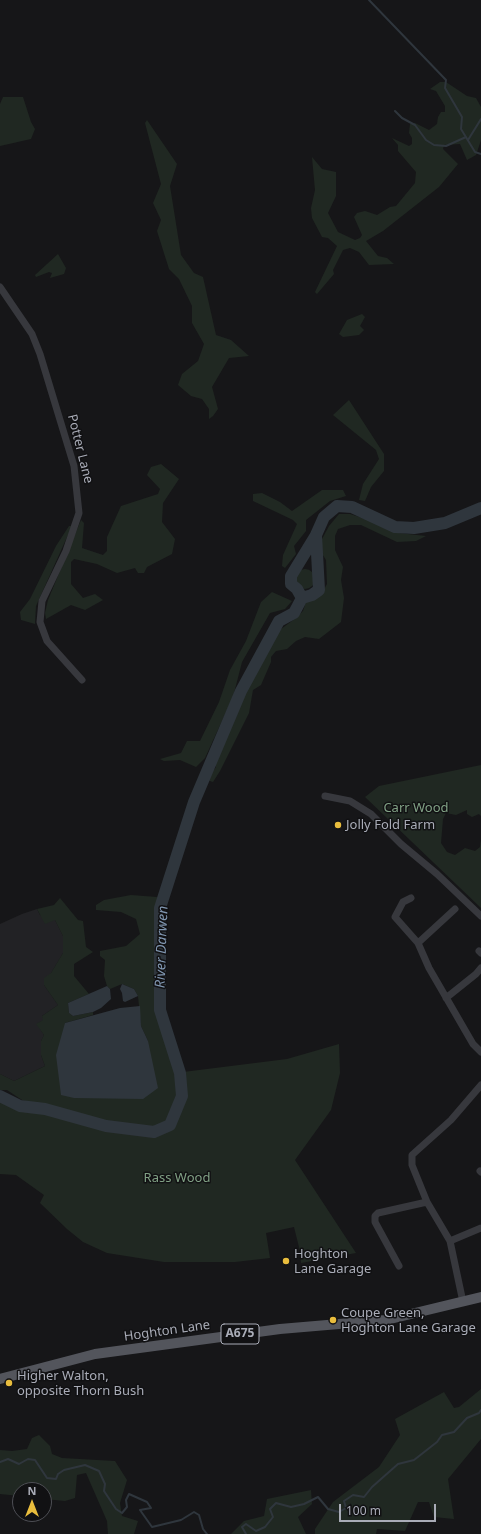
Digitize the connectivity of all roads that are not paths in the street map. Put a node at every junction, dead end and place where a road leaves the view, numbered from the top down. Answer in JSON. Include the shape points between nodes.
{"nodes":[{"id":1,"x":0,"y":288,"type":"edge"},
{"id":2,"x":82,"y":680,"type":"dead end"},
{"id":3,"x":325,"y":796,"type":"dead end"},
{"id":4,"x":411,"y":898,"type":"dead end"},
{"id":5,"x":456,"y":909,"type":"dead end"},
{"id":6,"x":481,"y":916,"type":"edge"},
{"id":7,"x":418,"y":943,"type":"junction"},
{"id":8,"x":481,"y":968,"type":"edge"},
{"id":9,"x":446,"y":998,"type":"junction"},
{"id":10,"x":481,"y":1052,"type":"edge"},
{"id":11,"x":481,"y":1085,"type":"edge"},
{"id":12,"x":427,"y":1202,"type":"junction"},
{"id":13,"x":481,"y":1228,"type":"edge"},
{"id":14,"x":450,"y":1241,"type":"junction"},
{"id":15,"x":399,"y":1266,"type":"dead end"},
{"id":16,"x":481,"y":1297,"type":"edge"},
{"id":17,"x":464,"y":1302,"type":"junction"},
{"id":18,"x":0,"y":1379,"type":"edge"}],
"edges":[{"from":1,"to":2,"type":"street","name":"Potter Lane","via":[[32,334],[74,466],[79,513],[66,551],[42,601],[40,622],[47,641]]},
{"from":3,"to":6,"type":"street","via":[[350,801],[371,814]]},
{"from":4,"to":7,"type":"street","via":[[403,902],[395,917]]},
{"from":5,"to":7,"type":"street"},
{"from":7,"to":9,"type":"street"},
{"from":8,"to":9,"type":"street"},
{"from":9,"to":10,"type":"street","via":[[473,1044]]},
{"from":11,"to":12,"type":"street","via":[[451,1120],[412,1155],[412,1165]]},
{"from":12,"to":14,"type":"street"},
{"from":12,"to":15,"type":"street","via":[[378,1212],[376,1216],[375,1222]]},
{"from":13,"to":14,"type":"street"},
{"from":14,"to":17,"type":"street"},
{"from":16,"to":17,"type":"main road","name":"Hoghton Lane","number":"A675"},
{"from":17,"to":18,"type":"main road","name":"Hoghton Lane","number":"A675","via":[[386,1320],[280,1329],[95,1354]]}]}
